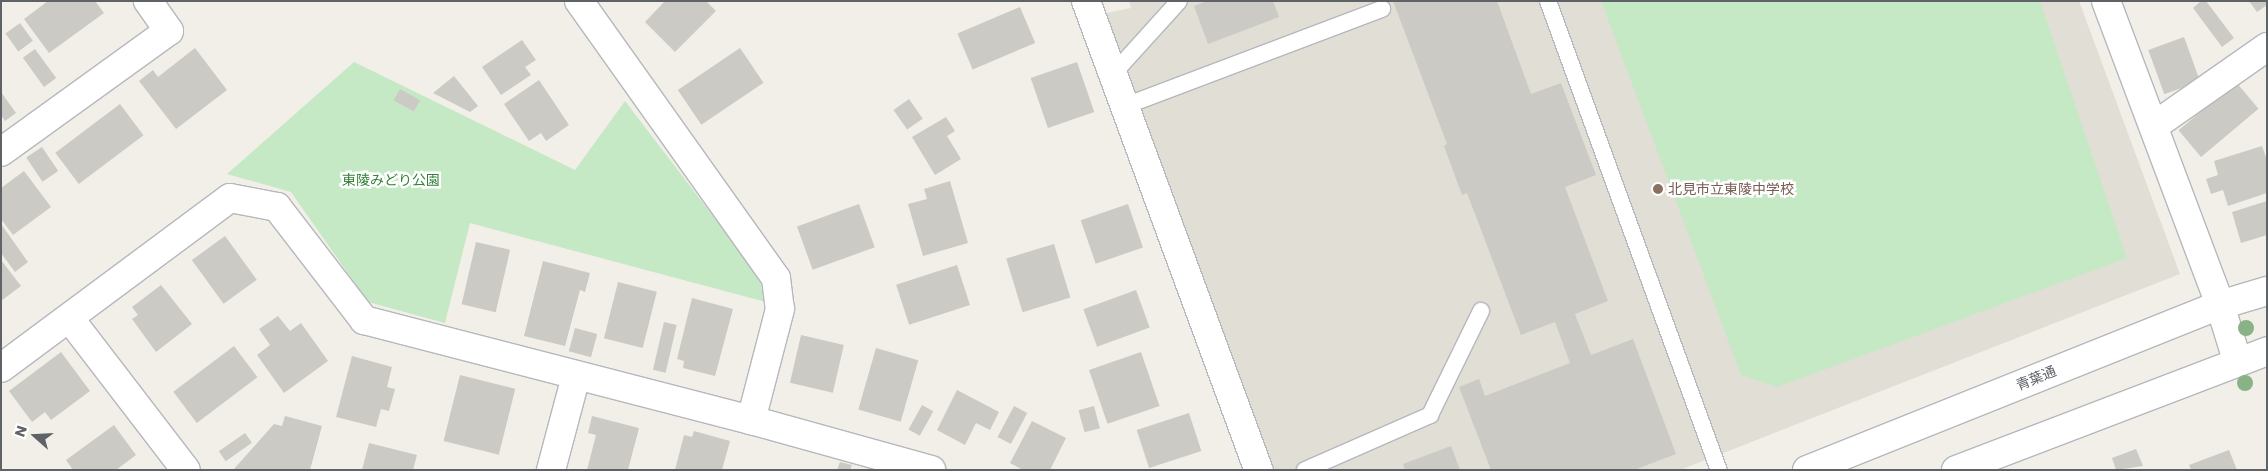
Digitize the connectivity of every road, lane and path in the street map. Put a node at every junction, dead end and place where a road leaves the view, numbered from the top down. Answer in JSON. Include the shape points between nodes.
{"nodes":[{"id":1,"x":148,"y":1,"type":"edge"},
{"id":2,"x":579,"y":1,"type":"edge"},
{"id":3,"x":1086,"y":1,"type":"edge"},
{"id":4,"x":1179,"y":1,"type":"edge"},
{"id":5,"x":1548,"y":1,"type":"edge"},
{"id":6,"x":2106,"y":1,"type":"edge"},
{"id":7,"x":1382,"y":9,"type":"dead end"},
{"id":8,"x":2267,"y":47,"type":"edge"},
{"id":9,"x":1112,"y":74,"type":"junction"},
{"id":10,"x":1124,"y":106,"type":"junction"},
{"id":11,"x":2154,"y":126,"type":"junction"},
{"id":12,"x":1,"y":152,"type":"edge"},
{"id":13,"x":2267,"y":291,"type":"edge"},
{"id":14,"x":2220,"y":305,"type":"junction"},
{"id":15,"x":1481,"y":311,"type":"dead end"},
{"id":16,"x":70,"y":318,"type":"junction"},
{"id":17,"x":2267,"y":351,"type":"edge"},
{"id":18,"x":2237,"y":360,"type":"junction"},
{"id":19,"x":1,"y":368,"type":"edge"},
{"id":20,"x":576,"y":376,"type":"junction"},
{"id":21,"x":751,"y":420,"type":"junction"},
{"id":22,"x":186,"y":470,"type":"edge"},
{"id":23,"x":551,"y":470,"type":"edge"},
{"id":24,"x":931,"y":470,"type":"edge"},
{"id":25,"x":1260,"y":470,"type":"edge"},
{"id":26,"x":1305,"y":470,"type":"edge"},
{"id":27,"x":1719,"y":470,"type":"edge"},
{"id":28,"x":1807,"y":470,"type":"edge"},
{"id":29,"x":1956,"y":470,"type":"edge"}],
"edges":[{"from":1,"to":12,"type":"street","via":[[169,31]]},
{"from":2,"to":21,"type":"street","via":[[776,278],[780,309]]},
{"from":3,"to":9,"type":"street"},
{"from":4,"to":9,"type":"lane"},
{"from":5,"to":27,"type":"lane"},
{"from":6,"to":11,"type":"street"},
{"from":7,"to":10,"type":"lane"},
{"from":8,"to":11,"type":"street"},
{"from":9,"to":10,"type":"street"},
{"from":10,"to":25,"type":"street"},
{"from":11,"to":14,"type":"street"},
{"from":13,"to":14,"type":"street","name":"青葉通"},
{"from":14,"to":18,"type":"street"},
{"from":14,"to":28,"type":"street","name":"青葉通"},
{"from":15,"to":26,"type":"lane","via":[[1430,415]]},
{"from":16,"to":19,"type":"street"},
{"from":16,"to":20,"type":"street","via":[[230,198],[277,207],[364,320]]},
{"from":16,"to":22,"type":"street"},
{"from":17,"to":18,"type":"street"},
{"from":18,"to":29,"type":"street"},
{"from":20,"to":21,"type":"street"},
{"from":20,"to":23,"type":"street"},
{"from":21,"to":24,"type":"street"}]}
